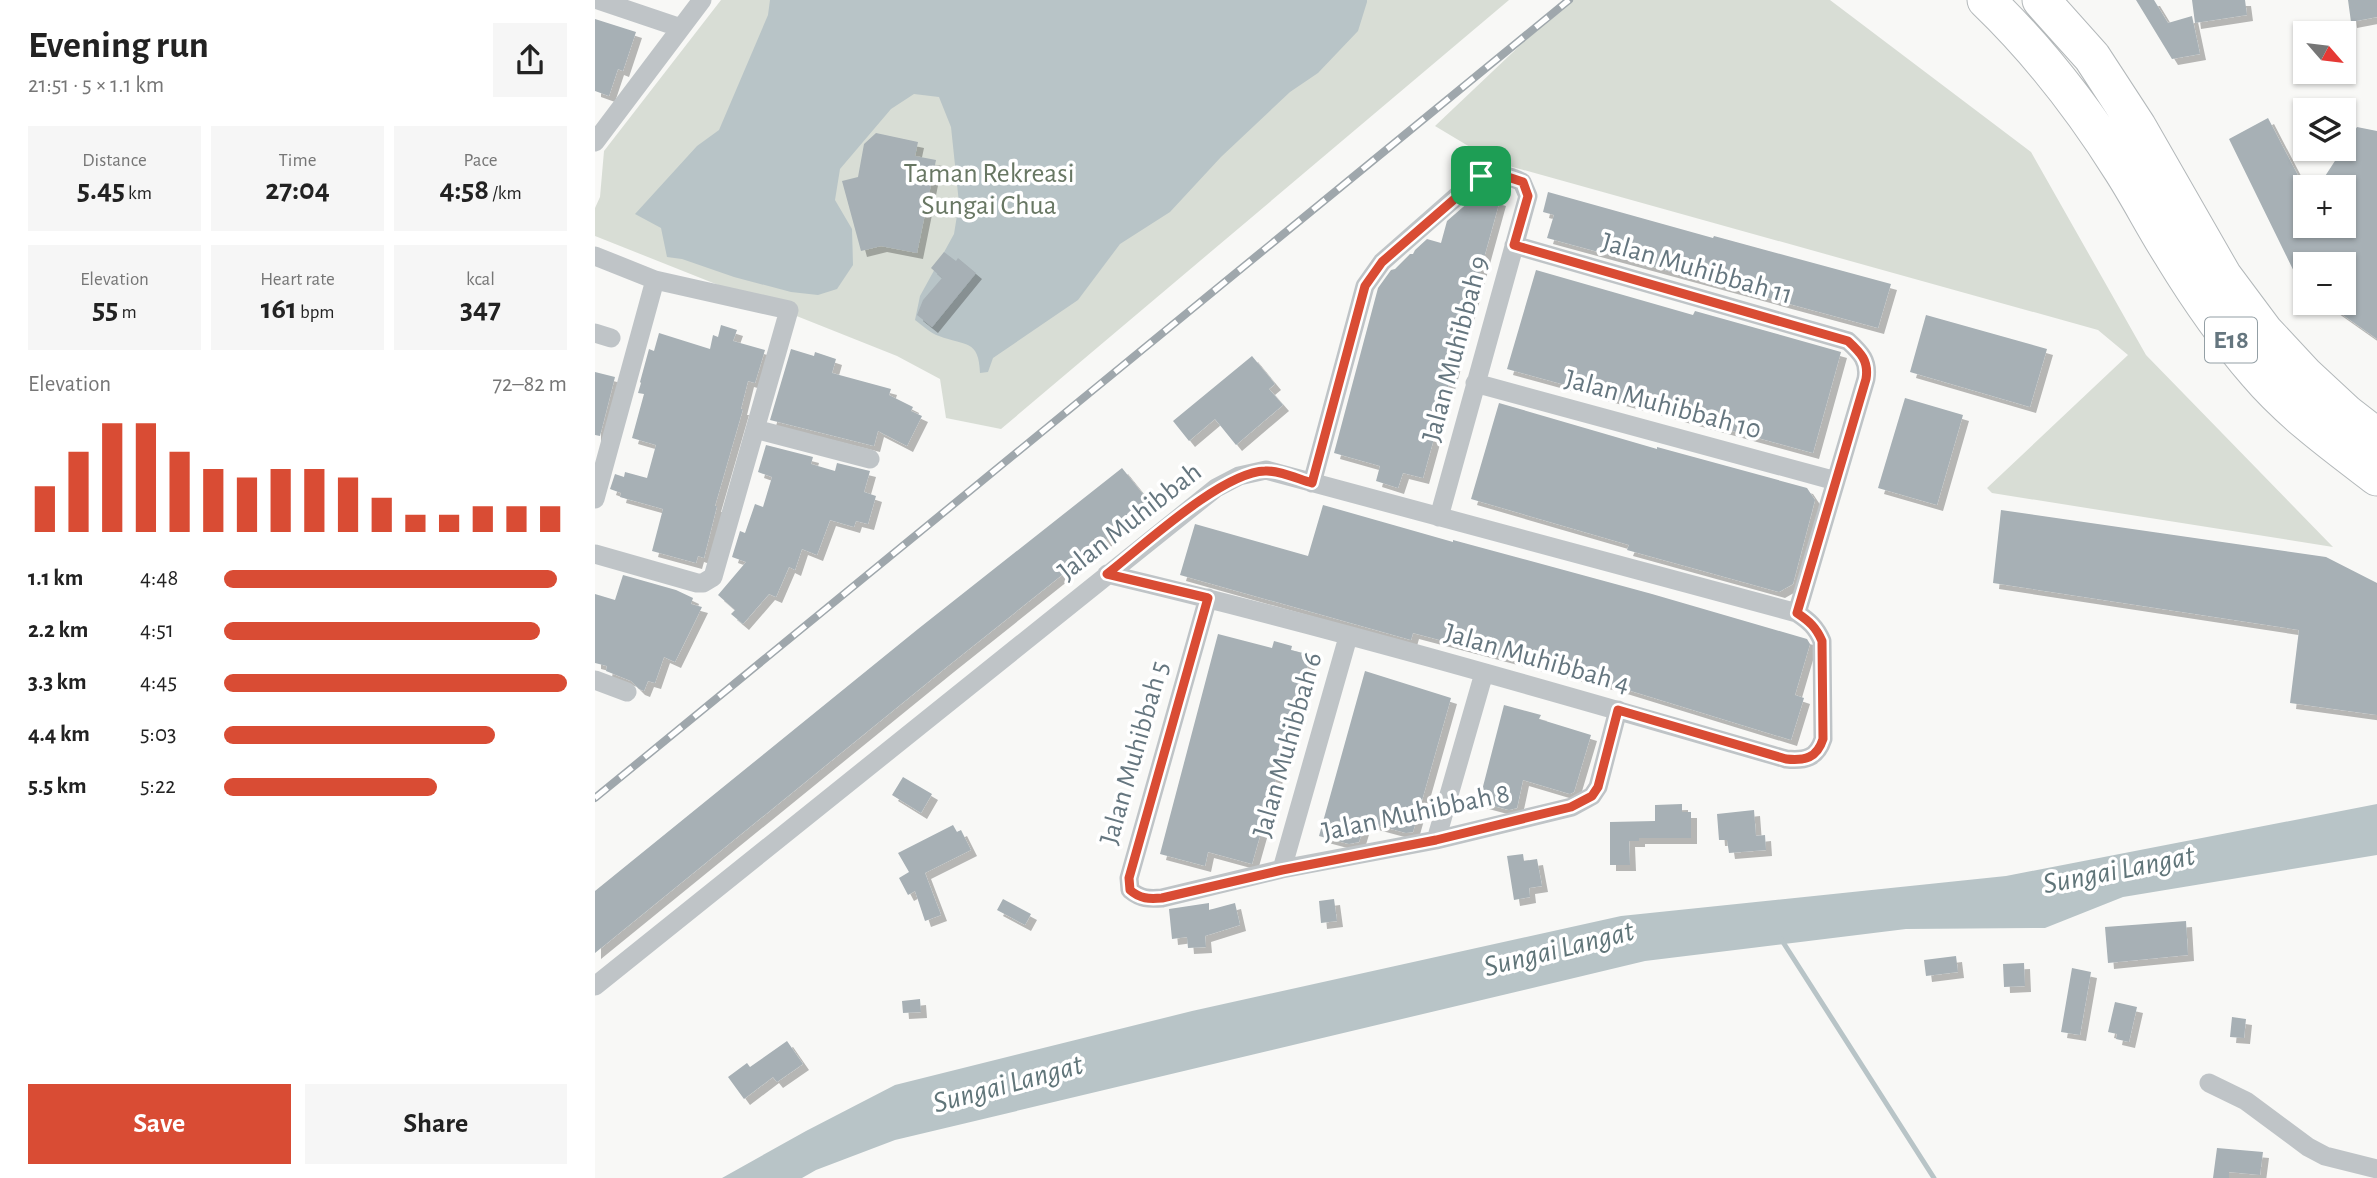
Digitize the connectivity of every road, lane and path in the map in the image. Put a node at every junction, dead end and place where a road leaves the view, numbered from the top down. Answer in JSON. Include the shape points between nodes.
{"nodes":[{"id":1,"x":598,"y":0,"type":"edge"},
{"id":2,"x":702,"y":0,"type":"edge"},
{"id":3,"x":1986,"y":0,"type":"edge"},
{"id":4,"x":2041,"y":0,"type":"edge"},
{"id":5,"x":681,"y":28,"type":"junction"},
{"id":6,"x":595,"y":142,"type":"edge"},
{"id":7,"x":1514,"y":245,"type":"junction"},
{"id":8,"x":595,"y":256,"type":"edge"},
{"id":9,"x":655,"y":280,"type":"junction"},
{"id":10,"x":1475,"y":383,"type":"junction"},
{"id":11,"x":755,"y":429,"type":"junction"},
{"id":12,"x":2377,"y":437,"type":"edge"},
{"id":13,"x":870,"y":459,"type":"dead end"},
{"id":14,"x":2377,"y":477,"type":"edge"},
{"id":15,"x":1836,"y":481,"type":"junction"},
{"id":16,"x":1312,"y":483,"type":"junction"},
{"id":17,"x":595,"y":499,"type":"edge"},
{"id":18,"x":1439,"y":517,"type":"junction"},
{"id":19,"x":595,"y":554,"type":"edge"},
{"id":20,"x":1107,"y":574,"type":"junction"},
{"id":21,"x":1208,"y":598,"type":"junction"},
{"id":22,"x":1803,"y":617,"type":"junction"},
{"id":23,"x":1348,"y":637,"type":"junction"},
{"id":24,"x":1484,"y":673,"type":"junction"},
{"id":25,"x":595,"y":680,"type":"edge"},
{"id":26,"x":627,"y":692,"type":"dead end"},
{"id":27,"x":1618,"y":710,"type":"junction"},
{"id":28,"x":1436,"y":840,"type":"junction"},
{"id":29,"x":1282,"y":870,"type":"junction"},
{"id":30,"x":1162,"y":898,"type":"joint"},
{"id":31,"x":595,"y":986,"type":"edge"},
{"id":32,"x":2209,"y":1083,"type":"dead end"},
{"id":33,"x":2377,"y":1169,"type":"edge"}],
"edges":[{"from":1,"to":5,"type":"street"},
{"from":2,"to":5,"type":"street"},
{"from":3,"to":14,"type":"highway","number":"E18","via":[[2022,34],[2078,104],[2174,258],[2258,374],[2320,434]]},
{"from":4,"to":12,"type":"highway","number":"E18","via":[[2092,57],[2223,276],[2264,331],[2305,375]]},
{"from":5,"to":6,"type":"street"},
{"from":7,"to":10,"type":"street","name":"Jalan Muhibbah 9"},
{"from":7,"to":15,"type":"street","name":"Jalan Muhibbah 11","via":[[1848,341],[1868,367]]},
{"from":7,"to":16,"type":"street","name":"Jalan Muhibbah 9","via":[[1528,196],[1523,182],[1496,173],[1481,176],[1382,262],[1365,286]]},
{"from":8,"to":9,"type":"street"},
{"from":9,"to":11,"type":"street","via":[[789,310]]},
{"from":9,"to":17,"type":"street"},
{"from":10,"to":15,"type":"street","name":"Jalan Muhibbah 10"},
{"from":10,"to":18,"type":"street","name":"Jalan Muhibbah 9"},
{"from":11,"to":13,"type":"street"},
{"from":11,"to":19,"type":"street","via":[[715,572],[708,581],[697,583]]},
{"from":15,"to":22,"type":"street"},
{"from":16,"to":18,"type":"street","name":"Jalan Muhibbah"},
{"from":16,"to":20,"type":"street","name":"Jalan Muhibbah","via":[[1266,470],[1239,476],[1216,488]]},
{"from":18,"to":22,"type":"street","name":"Jalan Muhibbah"},
{"from":20,"to":21,"type":"street","name":"Jalan Muhibbah 4"},
{"from":20,"to":31,"type":"street","name":"Jalan Muhibbah"},
{"from":21,"to":23,"type":"street","name":"Jalan Muhibbah 4"},
{"from":21,"to":30,"type":"street","name":"Jalan Muhibbah 5","via":[[1129,878],[1130,890],[1137,896]]},
{"from":22,"to":27,"type":"street","name":"Jalan Muhibbah 4","via":[[1822,641],[1823,739],[1811,758],[1786,759]]},
{"from":23,"to":24,"type":"street","name":"Jalan Muhibbah 4"},
{"from":23,"to":29,"type":"street","name":"Jalan Muhibbah 6"},
{"from":24,"to":27,"type":"street","name":"Jalan Muhibbah 4"},
{"from":24,"to":28,"type":"street"},
{"from":25,"to":26,"type":"street"},
{"from":27,"to":28,"type":"street","name":"Jalan Muhibbah 8","via":[[1592,796],[1571,807]]},
{"from":28,"to":29,"type":"street","name":"Jalan Muhibbah 8"},
{"from":29,"to":30,"type":"street","name":"Jalan Muhibbah 8"},
{"from":32,"to":33,"type":"street","via":[[2246,1101],[2317,1151]]}]}
